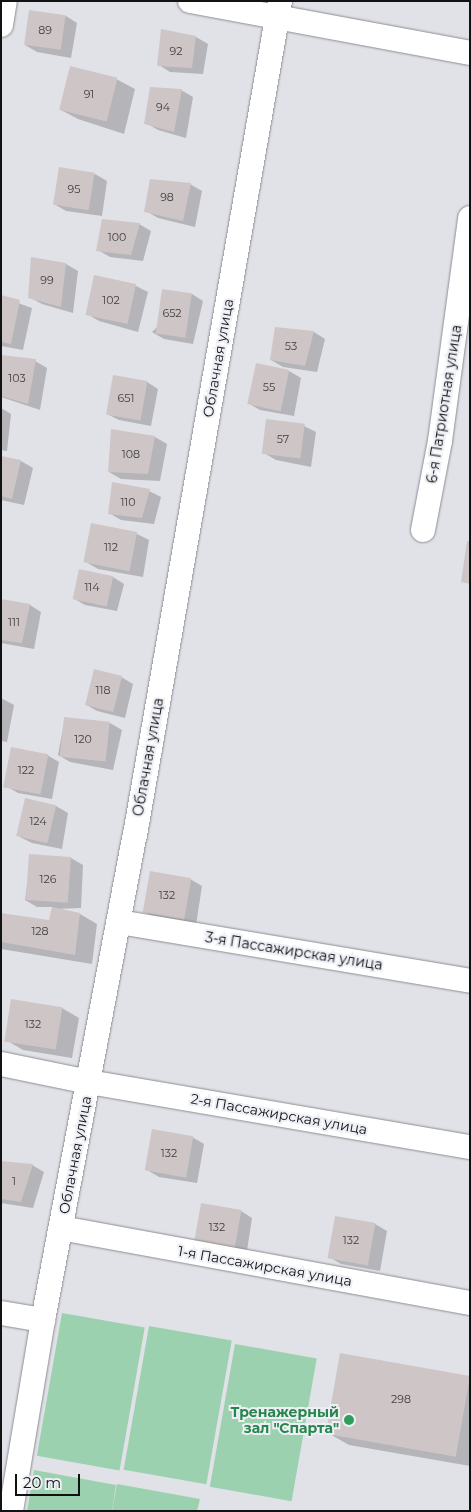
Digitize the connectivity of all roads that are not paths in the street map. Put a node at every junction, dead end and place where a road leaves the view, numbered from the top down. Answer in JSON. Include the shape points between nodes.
{"nodes":[{"id":1,"x":5,"y":1,"type":"edge"},
{"id":2,"x":190,"y":1,"type":"edge"},
{"id":3,"x":279,"y":9,"type":"edge"},
{"id":4,"x":1,"y":25,"type":"edge"},
{"id":5,"x":470,"y":53,"type":"edge"},
{"id":6,"x":470,"y":218,"type":"edge"},
{"id":7,"x":423,"y":530,"type":"dead end"},
{"id":8,"x":119,"y":922,"type":"junction"},
{"id":9,"x":470,"y":980,"type":"edge"},
{"id":10,"x":1,"y":1064,"type":"edge"},
{"id":11,"x":89,"y":1082,"type":"junction"},
{"id":12,"x":470,"y":1147,"type":"edge"},
{"id":13,"x":61,"y":1228,"type":"junction"},
{"id":14,"x":470,"y":1303,"type":"edge"},
{"id":15,"x":1,"y":1313,"type":"edge"},
{"id":16,"x":43,"y":1320,"type":"junction"},
{"id":17,"x":11,"y":1511,"type":"edge"}],
"edges":[{"from":1,"to":4,"type":"street"},
{"from":2,"to":3,"type":"street"},
{"from":3,"to":5,"type":"street"},
{"from":3,"to":8,"type":"street","name":"Облачная улица"},
{"from":6,"to":7,"type":"street","name":"6-я Патриотная улица","via":[[440,441]]},
{"from":8,"to":9,"type":"street","name":"3-я Пассажирская улица"},
{"from":8,"to":11,"type":"street","name":"Облачная улица"},
{"from":10,"to":11,"type":"street","name":"2-я Пассажирская улица"},
{"from":11,"to":12,"type":"street","name":"2-я Пассажирская улица"},
{"from":11,"to":13,"type":"street","name":"Облачная улица"},
{"from":13,"to":14,"type":"street","name":"1-я Пассажирская улица"},
{"from":13,"to":16,"type":"street","name":"Облачная улица"},
{"from":15,"to":16,"type":"street"},
{"from":16,"to":17,"type":"street","name":"Облачная улица"}]}
